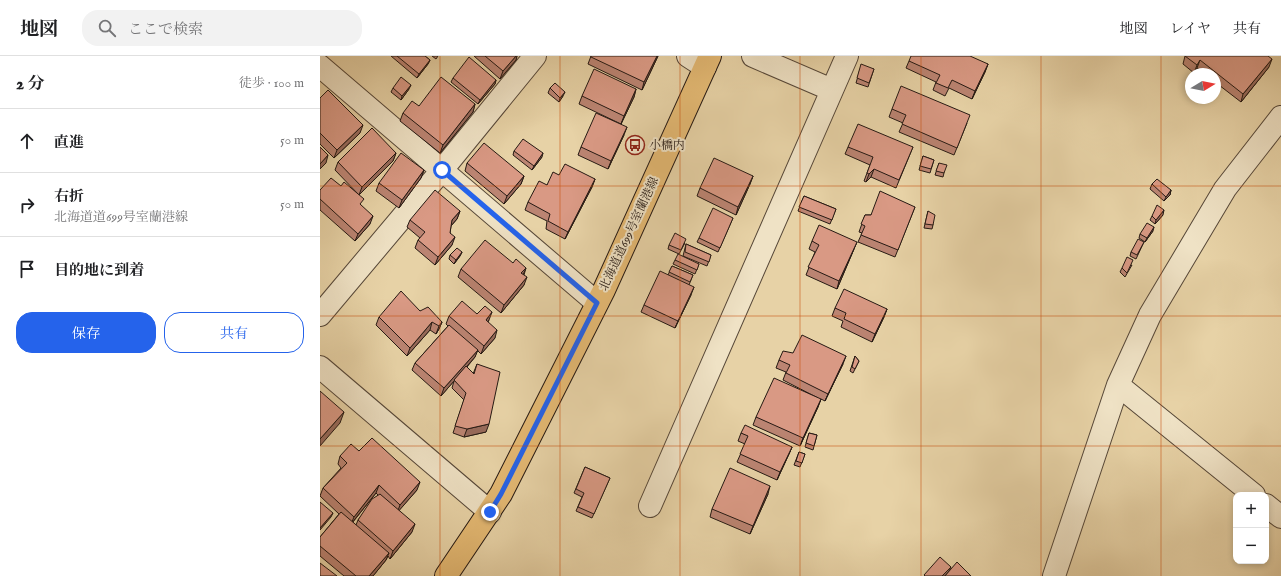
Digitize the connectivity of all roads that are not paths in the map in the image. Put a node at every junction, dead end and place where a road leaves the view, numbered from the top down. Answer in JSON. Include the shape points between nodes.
{"nodes":[{"id":1,"x":331,"y":56,"type":"edge"},
{"id":2,"x":535,"y":56,"type":"edge"},
{"id":3,"x":753,"y":56,"type":"edge"},
{"id":4,"x":847,"y":56,"type":"edge"},
{"id":5,"x":701,"y":60,"type":"edge"},
{"id":6,"x":320,"y":66,"type":"edge"},
{"id":7,"x":832,"y":90,"type":"junction"},
{"id":8,"x":1281,"y":117,"type":"edge"},
{"id":9,"x":442,"y":170,"type":"junction"},
{"id":10,"x":597,"y":303,"type":"junction"},
{"id":11,"x":320,"y":315,"type":"edge"},
{"id":12,"x":320,"y":367,"type":"edge"},
{"id":13,"x":1118,"y":385,"type":"junction"},
{"id":14,"x":1250,"y":492,"type":"edge"},
{"id":15,"x":650,"y":506,"type":"dead end"},
{"id":16,"x":1269,"y":507,"type":"edge"},
{"id":17,"x":490,"y":512,"type":"junction"},
{"id":18,"x":1281,"y":517,"type":"edge"},
{"id":19,"x":446,"y":576,"type":"edge"},
{"id":20,"x":1054,"y":576,"type":"edge"}],
"edges":[{"from":1,"to":6,"type":"street"},
{"from":2,"to":9,"type":"street"},
{"from":3,"to":7,"type":"street"},
{"from":4,"to":7,"type":"street"},
{"from":5,"to":10,"type":"main road","name":"北海道道699号室蘭港線"},
{"from":6,"to":9,"type":"street"},
{"from":7,"to":15,"type":"street"},
{"from":8,"to":13,"type":"street","via":[[1225,189],[1150,315]]},
{"from":9,"to":10,"type":"street"},
{"from":9,"to":11,"type":"street"},
{"from":10,"to":17,"type":"main road","name":"北海道道699号室蘭港線"},
{"from":12,"to":17,"type":"street"},
{"from":13,"to":14,"type":"street"},
{"from":13,"to":20,"type":"street"},
{"from":16,"to":18,"type":"street"},
{"from":17,"to":19,"type":"main road","name":"北海道道699号室蘭港線"}]}
